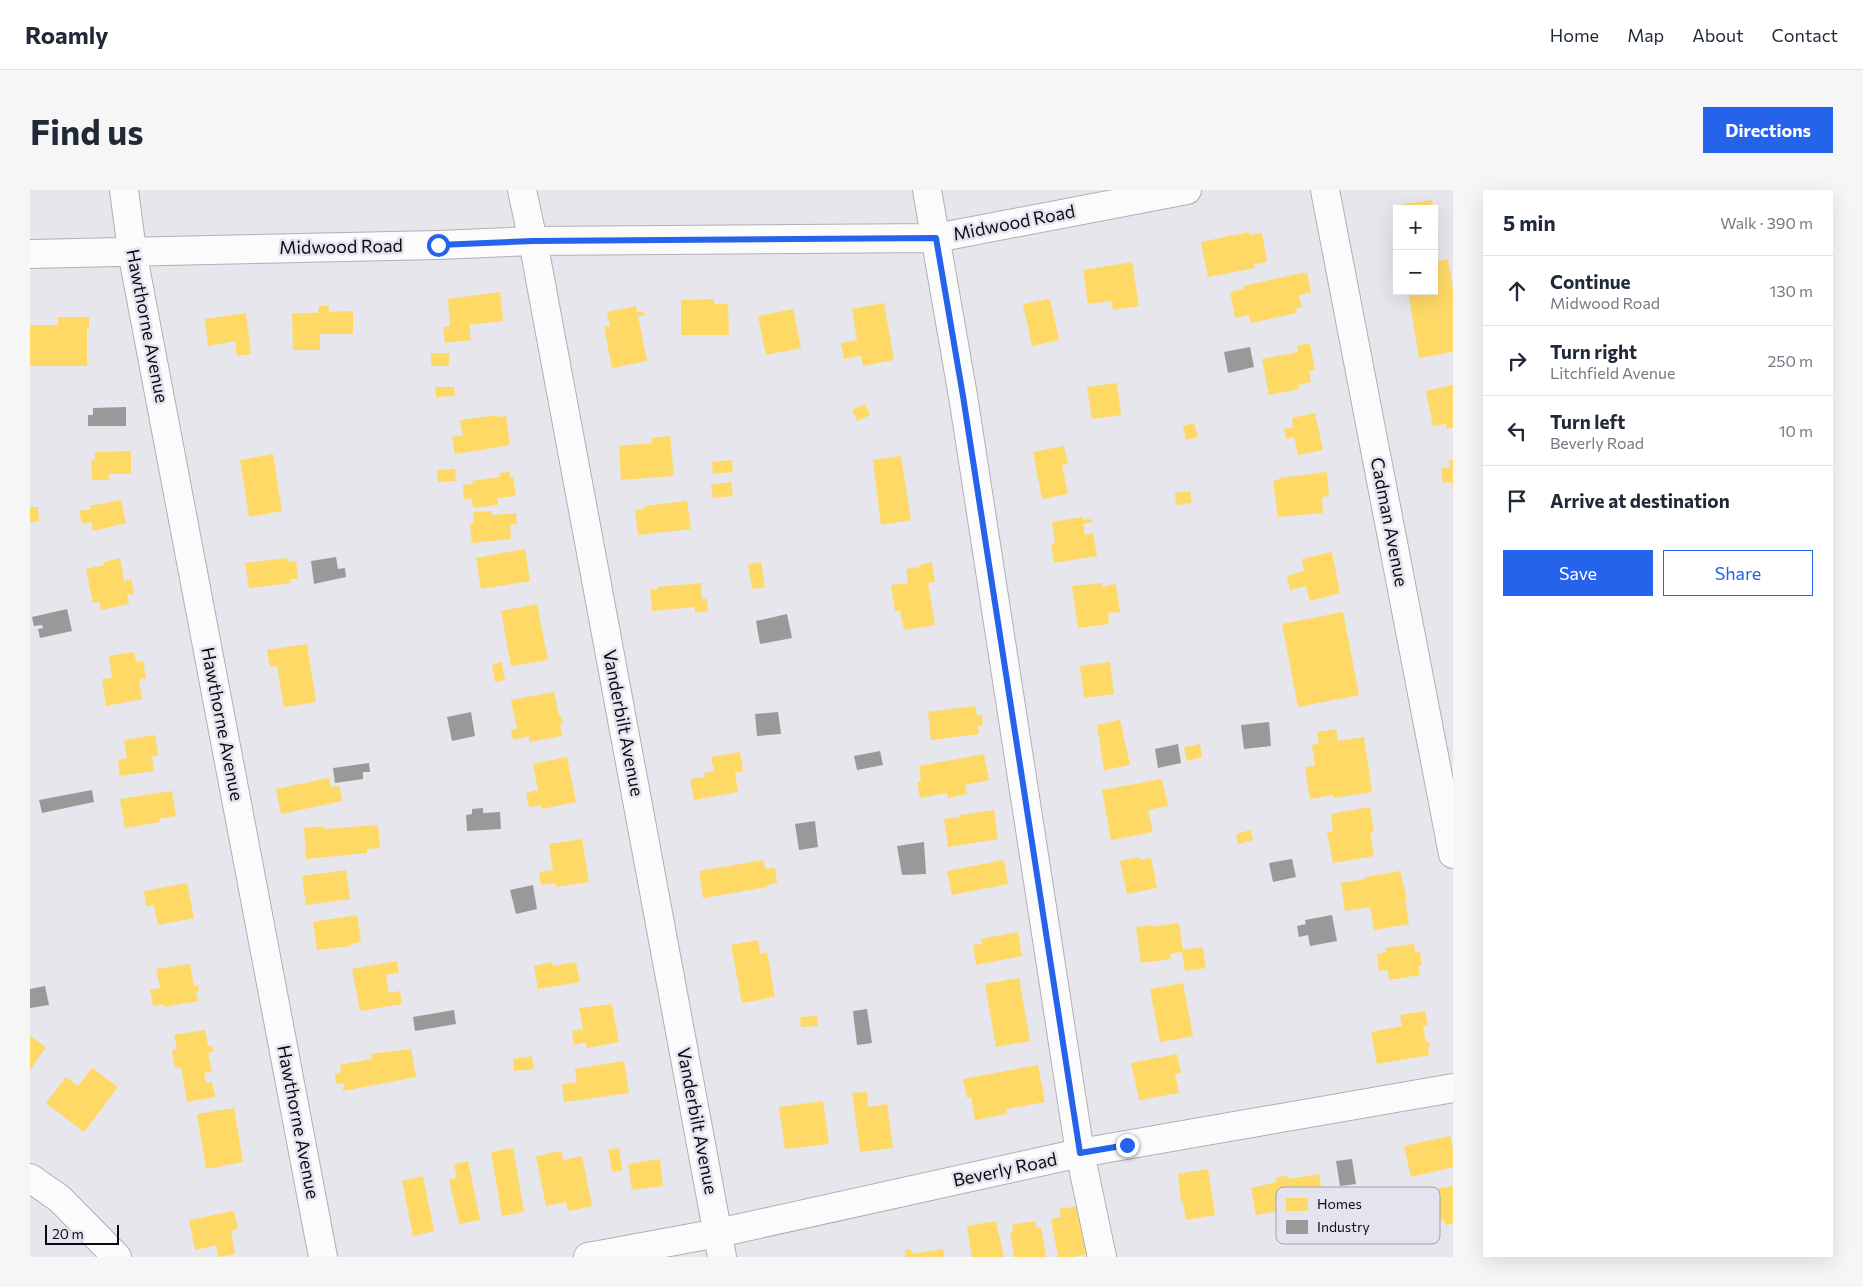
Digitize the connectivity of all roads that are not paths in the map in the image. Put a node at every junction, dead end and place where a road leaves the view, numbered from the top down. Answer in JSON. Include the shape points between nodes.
{"nodes":[{"id":1,"x":124,"y":190,"type":"edge"},
{"id":2,"x":522,"y":190,"type":"edge"},
{"id":3,"x":927,"y":190,"type":"edge"},
{"id":4,"x":1187,"y":190,"type":"edge"},
{"id":5,"x":1325,"y":190,"type":"edge"},
{"id":6,"x":936,"y":238,"type":"junction"},
{"id":7,"x":533,"y":241,"type":"junction"},
{"id":8,"x":132,"y":251,"type":"junction"},
{"id":9,"x":30,"y":254,"type":"edge"},
{"id":10,"x":1453,"y":854,"type":"edge"},
{"id":11,"x":1453,"y":1088,"type":"edge"},
{"id":12,"x":1080,"y":1153,"type":"junction"},
{"id":13,"x":30,"y":1178,"type":"edge"},
{"id":14,"x":720,"y":1245,"type":"edge"},
{"id":15,"x":117,"y":1257,"type":"edge"},
{"id":16,"x":323,"y":1257,"type":"edge"},
{"id":17,"x":588,"y":1257,"type":"edge"},
{"id":18,"x":1102,"y":1257,"type":"edge"}],
"edges":[{"from":1,"to":8,"type":"street","name":"Hawthorne Avenue"},
{"from":2,"to":7,"type":"street","name":"Vanderbilt Avenue"},
{"from":3,"to":6,"type":"street"},
{"from":4,"to":6,"type":"street","name":"Midwood Road"},
{"from":5,"to":10,"type":"street","name":"Cadman Avenue"},
{"from":6,"to":7,"type":"street","name":"Midwood Road"},
{"from":6,"to":12,"type":"street"},
{"from":7,"to":8,"type":"street","name":"Midwood Road"},
{"from":7,"to":14,"type":"street","name":"Vanderbilt Avenue"},
{"from":8,"to":9,"type":"street","name":"Midwood Road"},
{"from":8,"to":16,"type":"street","name":"Hawthorne Avenue"},
{"from":11,"to":12,"type":"street","name":"Beverly Road"},
{"from":12,"to":14,"type":"street","name":"Beverly Road"},
{"from":12,"to":18,"type":"street"},
{"from":13,"to":15,"type":"street","via":[[60,1199]]},
{"from":14,"to":17,"type":"street","name":"Beverly Road"}]}
